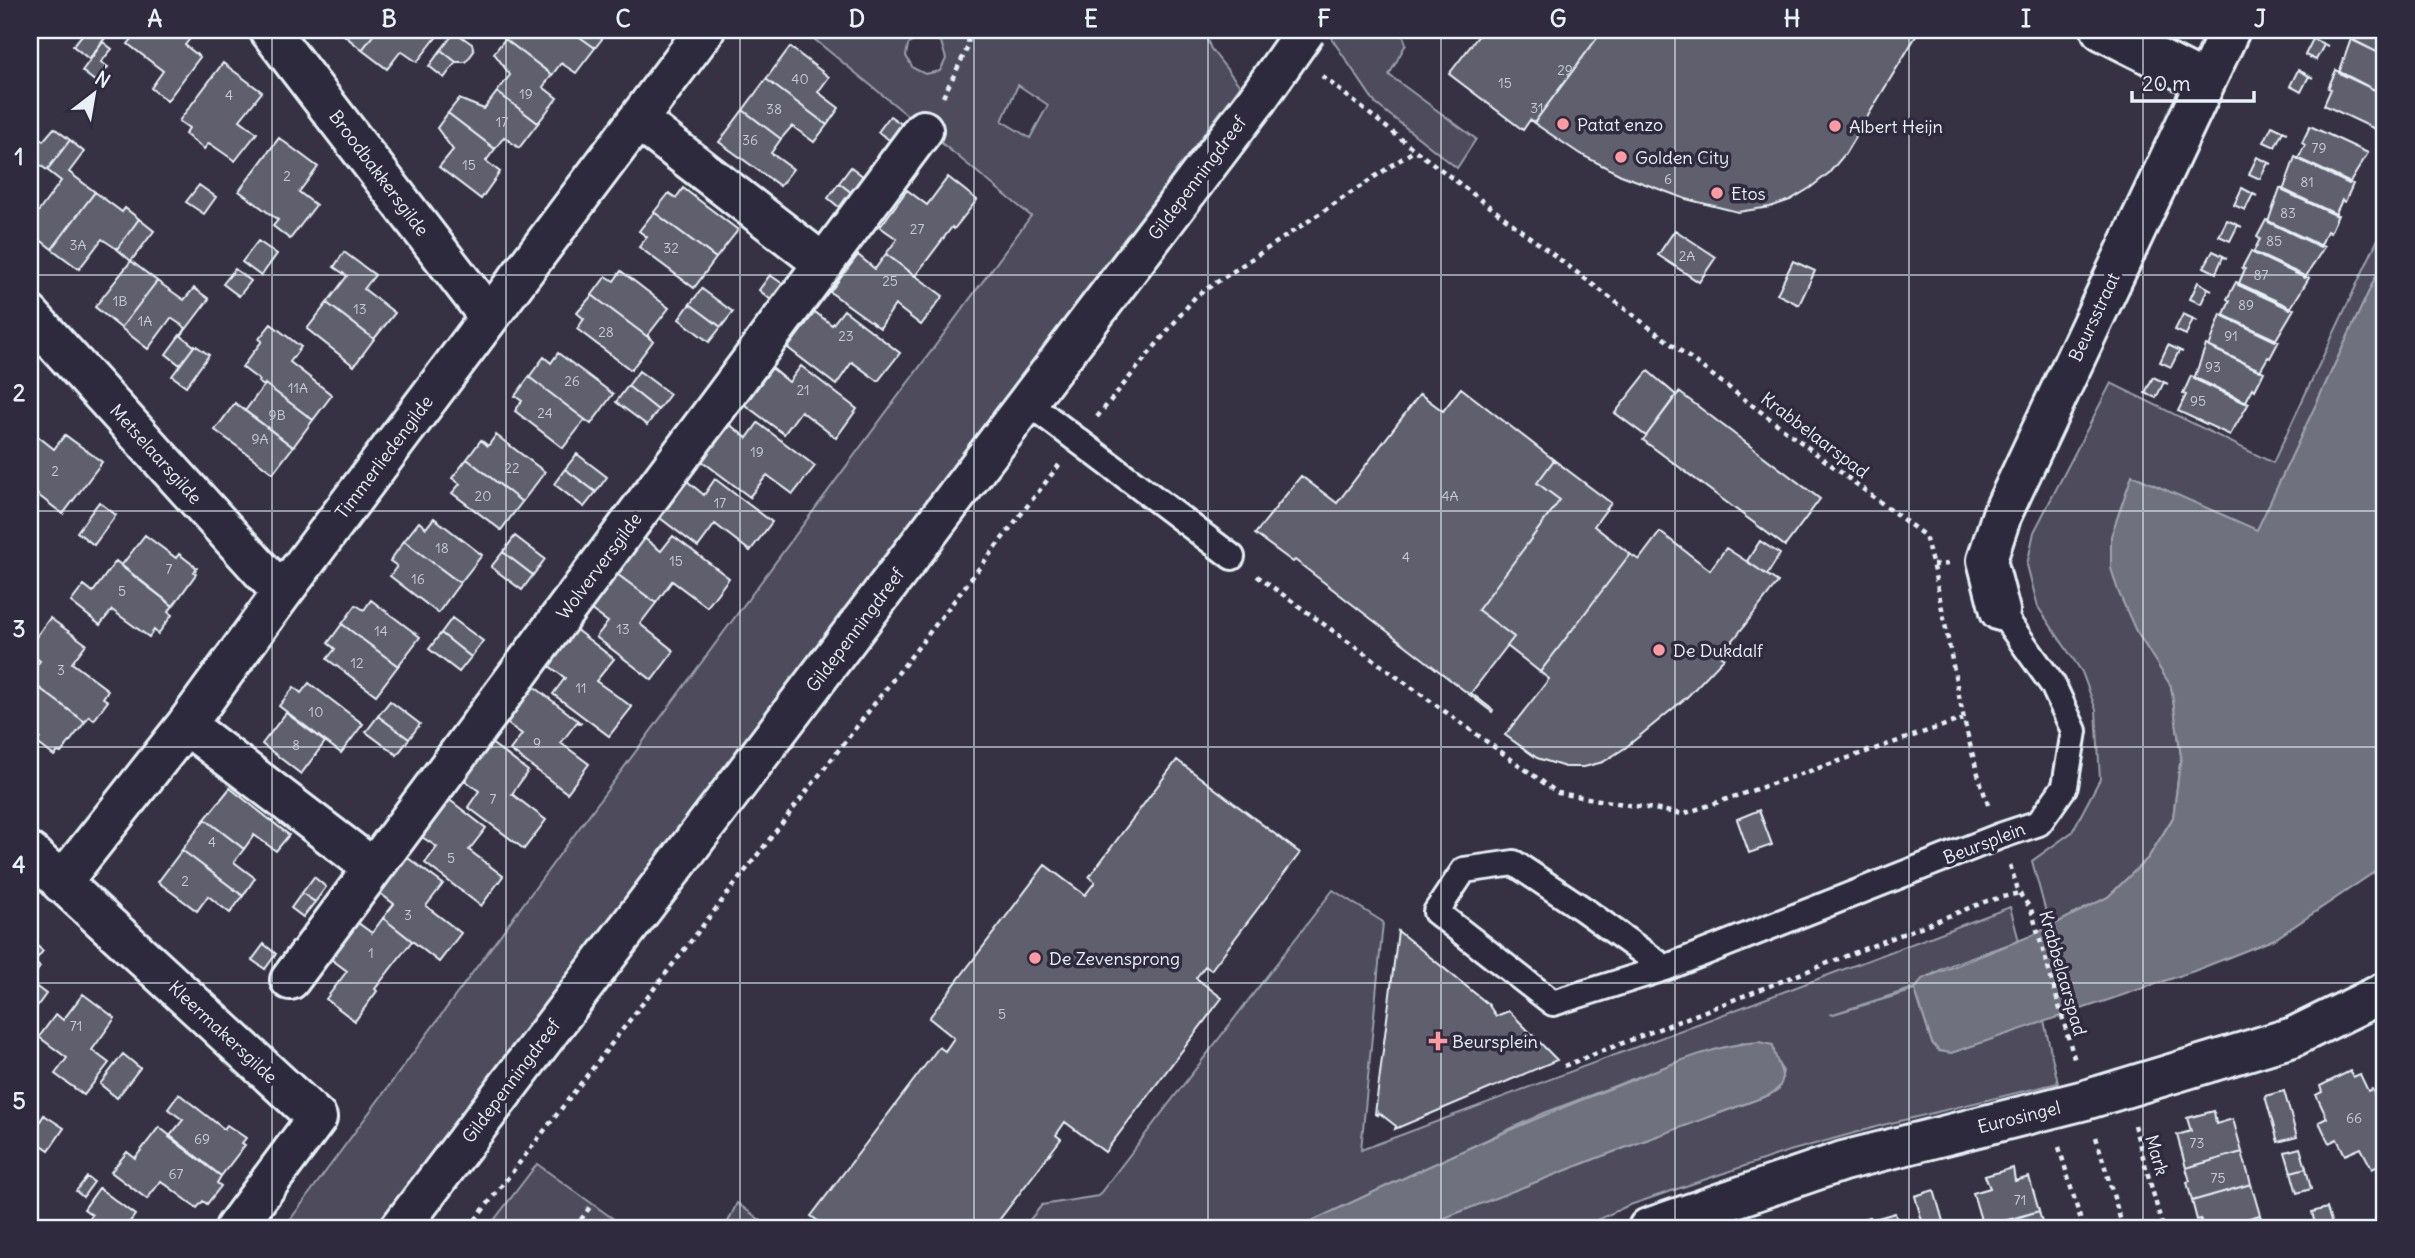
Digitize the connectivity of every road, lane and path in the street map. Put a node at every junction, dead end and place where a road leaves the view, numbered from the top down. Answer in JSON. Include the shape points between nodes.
{"nodes":[{"id":1,"x":269,"y":30,"type":"edge"},
{"id":2,"x":705,"y":30,"type":"edge"},
{"id":3,"x":969,"y":30,"type":"edge"},
{"id":4,"x":1306,"y":30,"type":"edge"},
{"id":5,"x":2101,"y":30,"type":"edge"},
{"id":6,"x":2230,"y":30,"type":"edge"},
{"id":7,"x":1318,"y":73,"type":"dead end"},
{"id":8,"x":2204,"y":82,"type":"junction"},
{"id":9,"x":638,"y":120,"type":"junction"},
{"id":10,"x":923,"y":130,"type":"joint"},
{"id":11,"x":1415,"y":150,"type":"junction"},
{"id":12,"x":824,"y":264,"type":"junction"},
{"id":13,"x":30,"y":315,"type":"edge"},
{"id":14,"x":489,"y":317,"type":"junction"},
{"id":15,"x":1027,"y":402,"type":"junction"},
{"id":16,"x":1079,"y":439,"type":"junction"},
{"id":17,"x":1232,"y":558,"type":"joint"},
{"id":18,"x":282,"y":593,"type":"junction"},
{"id":19,"x":2000,"y":611,"type":"joint"},
{"id":20,"x":1963,"y":719,"type":"junction"},
{"id":21,"x":186,"y":725,"type":"junction"},
{"id":22,"x":2000,"y":836,"type":"junction"},
{"id":23,"x":30,"y":853,"type":"edge"},
{"id":24,"x":373,"y":868,"type":"junction"},
{"id":25,"x":61,"y":883,"type":"junction"},
{"id":26,"x":2019,"y":893,"type":"junction"},
{"id":27,"x":1665,"y":968,"type":"junction"},
{"id":28,"x":290,"y":980,"type":"dead end"},
{"id":29,"x":2385,"y":992,"type":"edge"},
{"id":30,"x":2071,"y":1049,"type":"dead end"},
{"id":31,"x":1564,"y":1066,"type":"dead end"},
{"id":32,"x":2124,"y":1089,"type":"junction"},
{"id":33,"x":2048,"y":1110,"type":"junction"},
{"id":34,"x":592,"y":1204,"type":"dead end"},
{"id":35,"x":235,"y":1228,"type":"edge"},
{"id":36,"x":400,"y":1228,"type":"edge"},
{"id":37,"x":469,"y":1228,"type":"edge"},
{"id":38,"x":575,"y":1228,"type":"edge"},
{"id":39,"x":1648,"y":1228,"type":"edge"},
{"id":40,"x":2083,"y":1228,"type":"edge"},
{"id":41,"x":2163,"y":1228,"type":"edge"}],
"edges":[{"from":1,"to":14,"type":"street","name":"Broodbakkersgilde"},
{"from":2,"to":9,"type":"street","name":"Timmerliedengilde"},
{"from":3,"to":10,"type":"path","via":[[968,47],[952,83]]},
{"from":4,"to":15,"type":"street","name":"Gildepenningdreef","bridge":true},
{"from":5,"to":8,"type":"street"},
{"from":6,"to":8,"type":"street","name":"Beursstraat"},
{"from":7,"to":11,"type":"path","name":"Krabbelaarspad"},
{"from":8,"to":19,"type":"street","name":"Beursstraat","via":[[2002,514],[1987,560]]},
{"from":9,"to":12,"type":"street"},
{"from":9,"to":14,"type":"street","name":"Timmerliedengilde"},
{"from":10,"to":12,"type":"street","name":"Wolverversgilde"},
{"from":11,"to":16,"type":"path","via":[[1196,296]]},
{"from":11,"to":20,"type":"path","name":"Krabbelaarspad","via":[[1925,536]]},
{"from":12,"to":24,"type":"street","name":"Wolverversgilde"},
{"from":13,"to":18,"type":"street","name":"Metselaarsgilde"},
{"from":14,"to":18,"type":"street","name":"Timmerliedengilde"},
{"from":15,"to":16,"type":"lane"},
{"from":15,"to":36,"type":"street","name":"Gildepenningdreef"},
{"from":16,"to":17,"type":"lane"},
{"from":16,"to":37,"type":"path"},
{"from":17,"to":20,"type":"path","via":[[1558,793],[1683,814]]},
{"from":18,"to":21,"type":"street","name":"Timmerliedengilde"},
{"from":19,"to":22,"type":"lane","name":"Beursplein","via":[[2053,685],[2074,731],[2065,786],[2039,823]]},
{"from":20,"to":22,"type":"path","name":"Krabbelaarspad"},
{"from":21,"to":24,"type":"street"},
{"from":21,"to":25,"type":"street","name":"Timmerliedengilde"},
{"from":22,"to":26,"type":"path","name":"Krabbelaarspad"},
{"from":22,"to":27,"type":"lane","name":"Beursplein"},
{"from":23,"to":25,"type":"street","name":"Kleermakersgilde"},
{"from":24,"to":28,"type":"street","name":"Wolverversgilde"},
{"from":25,"to":35,"type":"street","name":"Kleermakersgilde","via":[[317,1118]]},
{"from":26,"to":30,"type":"path","name":"Krabbelaarspad","via":[[2031,909]]},
{"from":26,"to":31,"type":"path","via":[[1987,901]]},
{"from":27,"to":27,"type":"lane","name":"Beursplein","via":[[1514,863],[1464,870],[1436,912],[1553,1003]]},
{"from":29,"to":32,"type":"street","name":"Eurosingel","via":[[2293,1037]]},
{"from":32,"to":33,"type":"street","name":"Eurosingel"},
{"from":32,"to":41,"type":"path","name":"Mark"},
{"from":33,"to":39,"type":"street","name":"Eurosingel","via":[[1843,1161]]},
{"from":33,"to":40,"type":"path"},
{"from":34,"to":38,"type":"path"}]}
